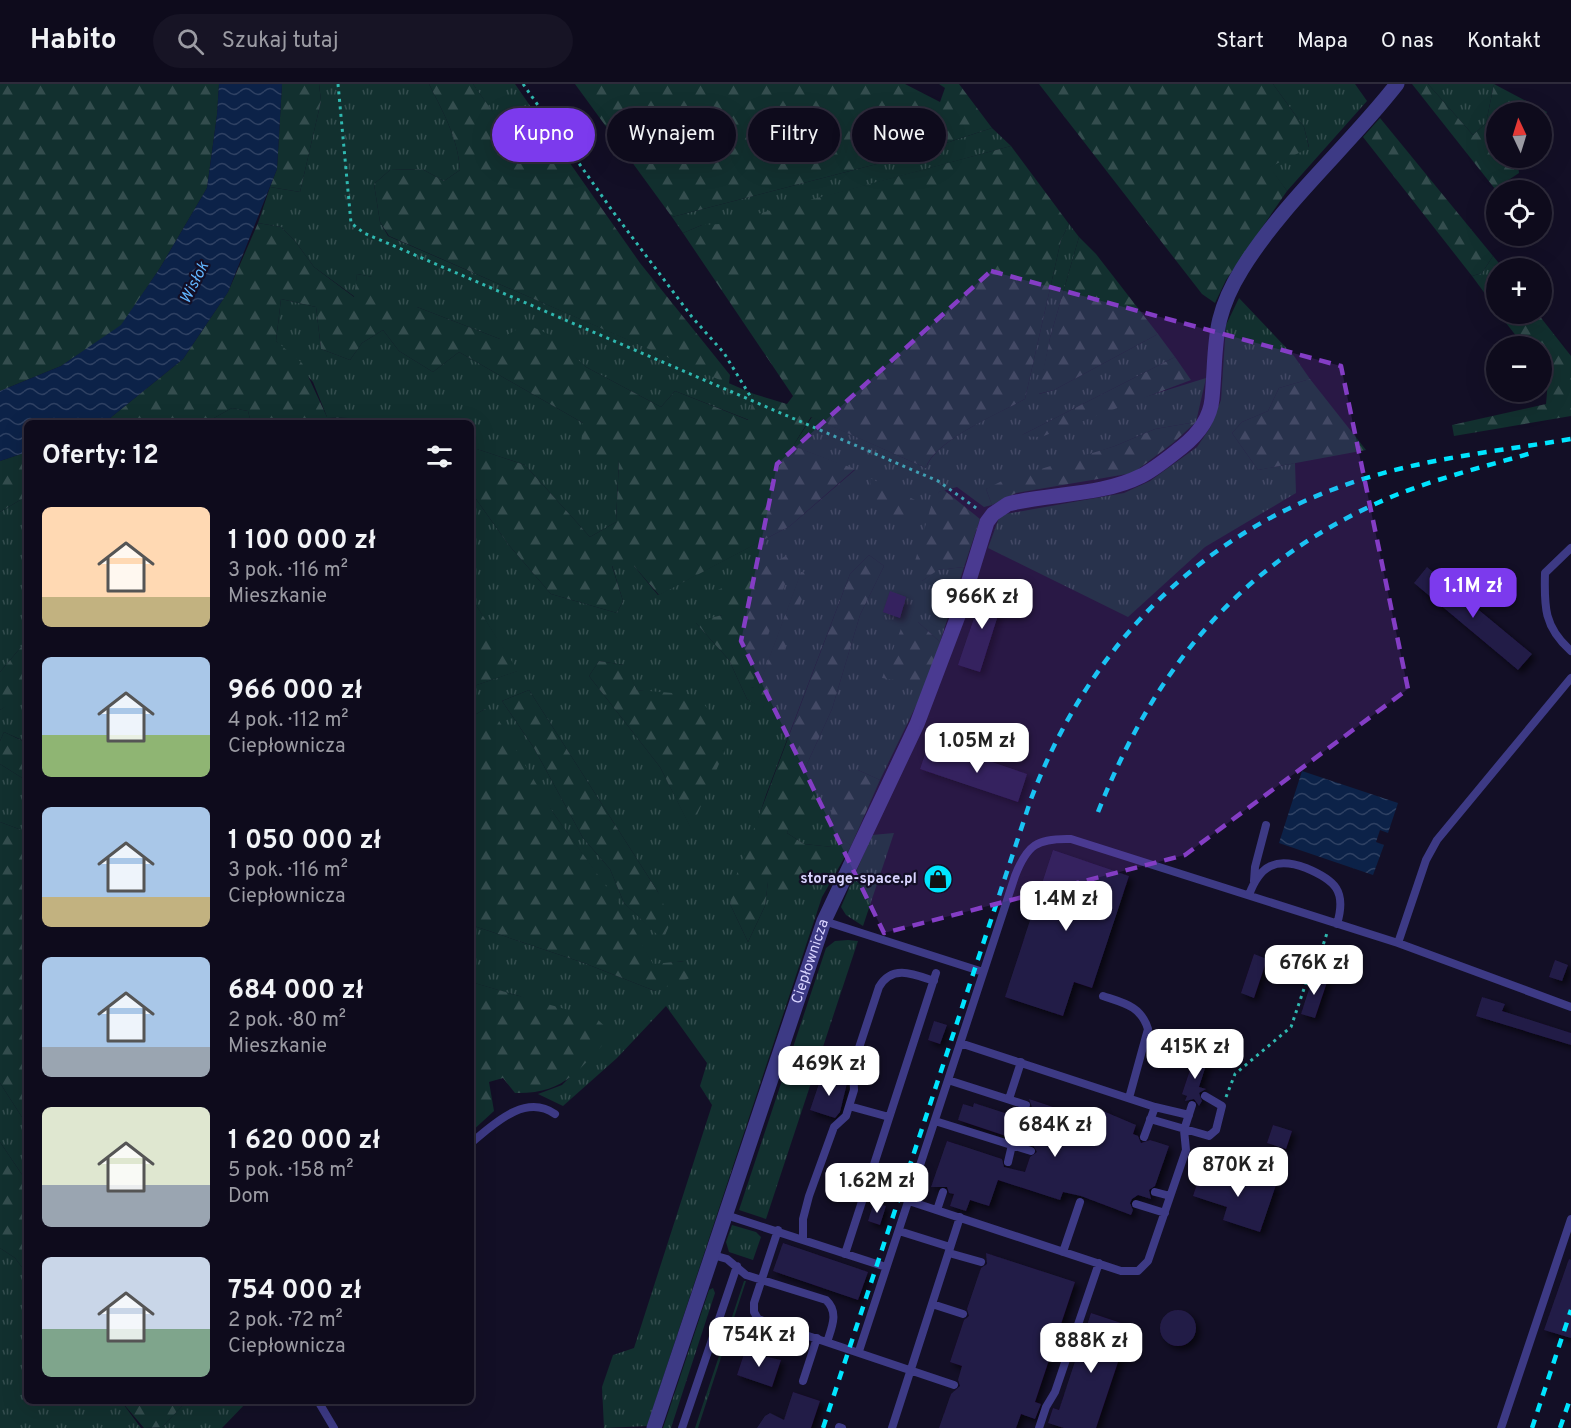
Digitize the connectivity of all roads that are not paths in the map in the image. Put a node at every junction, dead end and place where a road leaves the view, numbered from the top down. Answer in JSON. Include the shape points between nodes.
{"nodes":[{"id":1,"x":1397,"y":84,"type":"edge"},
{"id":2,"x":1571,"y":548,"type":"edge"},
{"id":3,"x":1571,"y":651,"type":"edge"},
{"id":4,"x":1571,"y":678,"type":"edge"},
{"id":5,"x":1266,"y":825,"type":"dead end"},
{"id":6,"x":1254,"y":881,"type":"junction"},
{"id":7,"x":1249,"y":895,"type":"junction"},
{"id":8,"x":824,"y":921,"type":"junction"},
{"id":9,"x":1334,"y":923,"type":"junction"},
{"id":10,"x":1398,"y":943,"type":"junction"},
{"id":11,"x":983,"y":972,"type":"junction"},
{"id":12,"x":1103,"y":996,"type":"dead end"},
{"id":13,"x":1571,"y":1007,"type":"edge"},
{"id":14,"x":960,"y":1043,"type":"junction"},
{"id":15,"x":1021,"y":1062,"type":"junction"},
{"id":16,"x":948,"y":1080,"type":"junction"},
{"id":17,"x":1205,"y":1096,"type":"dead end"},
{"id":18,"x":1129,"y":1098,"type":"junction"},
{"id":19,"x":1009,"y":1100,"type":"junction"},
{"id":20,"x":1026,"y":1105,"type":"dead end"},
{"id":21,"x":849,"y":1106,"type":"junction"},
{"id":22,"x":1192,"y":1106,"type":"dead end"},
{"id":23,"x":1155,"y":1107,"type":"junction"},
{"id":24,"x":555,"y":1114,"type":"dead end"},
{"id":25,"x":1189,"y":1115,"type":"junction"},
{"id":26,"x":889,"y":1117,"type":"junction"},
{"id":27,"x":1150,"y":1119,"type":"junction"},
{"id":28,"x":935,"y":1121,"type":"junction"},
{"id":29,"x":1184,"y":1130,"type":"junction"},
{"id":30,"x":1144,"y":1137,"type":"dead end"},
{"id":31,"x":474,"y":1141,"type":"edge"},
{"id":32,"x":1012,"y":1145,"type":"junction"},
{"id":33,"x":1031,"y":1151,"type":"dead end"},
{"id":34,"x":1008,"y":1162,"type":"dead end"},
{"id":35,"x":943,"y":1192,"type":"dead end"},
{"id":36,"x":1155,"y":1192,"type":"dead end"},
{"id":37,"x":1170,"y":1196,"type":"junction"},
{"id":38,"x":909,"y":1201,"type":"junction"},
{"id":39,"x":1080,"y":1202,"type":"dead end"},
{"id":40,"x":1136,"y":1204,"type":"dead end"},
{"id":41,"x":937,"y":1210,"type":"junction"},
{"id":42,"x":1164,"y":1212,"type":"junction"},
{"id":43,"x":726,"y":1215,"type":"junction"},
{"id":44,"x":960,"y":1218,"type":"junction"},
{"id":45,"x":1571,"y":1219,"type":"edge"},
{"id":46,"x":778,"y":1230,"type":"junction"},
{"id":47,"x":899,"y":1231,"type":"junction"},
{"id":48,"x":803,"y":1239,"type":"junction"},
{"id":49,"x":950,"y":1250,"type":"junction"},
{"id":50,"x":1063,"y":1252,"type":"junction"},
{"id":51,"x":845,"y":1254,"type":"junction"},
{"id":52,"x":713,"y":1255,"type":"junction"},
{"id":53,"x":981,"y":1263,"type":"dead end"},
{"id":54,"x":1099,"y":1263,"type":"junction"},
{"id":55,"x":736,"y":1266,"type":"junction"},
{"id":56,"x":886,"y":1267,"type":"junction"},
{"id":57,"x":762,"y":1280,"type":"junction"},
{"id":58,"x":932,"y":1304,"type":"junction"},
{"id":59,"x":963,"y":1314,"type":"dead end"},
{"id":60,"x":773,"y":1325,"type":"junction"},
{"id":61,"x":817,"y":1338,"type":"junction"},
{"id":62,"x":827,"y":1342,"type":"junction"},
{"id":63,"x":765,"y":1350,"type":"dead end"},
{"id":64,"x":859,"y":1351,"type":"junction"},
{"id":65,"x":911,"y":1370,"type":"junction"},
{"id":66,"x":802,"y":1381,"type":"dead end"},
{"id":67,"x":954,"y":1385,"type":"dead end"},
{"id":68,"x":320,"y":1404,"type":"edge"},
{"id":69,"x":334,"y":1428,"type":"edge"},
{"id":70,"x":654,"y":1428,"type":"edge"},
{"id":71,"x":682,"y":1428,"type":"edge"},
{"id":72,"x":892,"y":1428,"type":"edge"},
{"id":73,"x":1039,"y":1428,"type":"edge"},
{"id":74,"x":1501,"y":1428,"type":"edge"}],
"edges":[{"from":1,"to":8,"type":"street","name":"Ciepłownicza","via":[[1298,195],[1243,267],[1219,316],[1212,404],[1204,426],[1194,437],[1142,476],[1123,483],[1020,501],[994,513],[917,724]]},
{"from":2,"to":3,"type":"lane","via":[[1545,573],[1544,600],[1554,635]]},
{"from":4,"to":10,"type":"lane","via":[[1437,840],[1426,860]]},
{"from":5,"to":6,"type":"lane"},
{"from":6,"to":7,"type":"lane"},
{"from":6,"to":9,"type":"lane","via":[[1275,864],[1288,861],[1328,877],[1334,883],[1340,910]]},
{"from":7,"to":9,"type":"lane"},
{"from":7,"to":11,"type":"lane","via":[[1071,838],[1038,842],[1024,854]]},
{"from":8,"to":11,"type":"lane"},
{"from":8,"to":43,"type":"street","name":"Ciepłownicza"},
{"from":9,"to":10,"type":"lane"},
{"from":10,"to":13,"type":"lane"},
{"from":11,"to":14,"type":"lane"},
{"from":12,"to":18,"type":"lane","via":[[1140,1012],[1148,1029]]},
{"from":14,"to":15,"type":"lane"},
{"from":14,"to":16,"type":"lane"},
{"from":15,"to":18,"type":"lane"},
{"from":15,"to":19,"type":"lane"},
{"from":16,"to":19,"type":"lane"},
{"from":16,"to":28,"type":"lane"},
{"from":17,"to":29,"type":"lane","via":[[1222,1106],[1214,1134],[1204,1136]]},
{"from":18,"to":23,"type":"lane"},
{"from":19,"to":20,"type":"lane"},
{"from":21,"to":26,"type":"lane"},
{"from":21,"to":26,"type":"lane","via":[[854,1090],[853,1066],[882,981],[900,972],[935,977]]},
{"from":21,"to":48,"type":"lane","via":[[846,1116],[834,1127],[809,1196]]},
{"from":22,"to":25,"type":"lane"},
{"from":23,"to":25,"type":"lane"},
{"from":23,"to":27,"type":"lane"},
{"from":24,"to":31,"type":"lane","via":[[528,1105]]},
{"from":25,"to":29,"type":"lane"},
{"from":26,"to":51,"type":"lane"},
{"from":27,"to":29,"type":"lane"},
{"from":27,"to":30,"type":"lane"},
{"from":28,"to":32,"type":"lane"},
{"from":28,"to":38,"type":"lane"},
{"from":29,"to":37,"type":"lane","via":[[1186,1150]]},
{"from":32,"to":33,"type":"lane"},
{"from":32,"to":34,"type":"lane"},
{"from":35,"to":41,"type":"lane"},
{"from":36,"to":37,"type":"lane"},
{"from":37,"to":42,"type":"lane"},
{"from":38,"to":41,"type":"lane"},
{"from":38,"to":47,"type":"lane"},
{"from":39,"to":50,"type":"lane"},
{"from":40,"to":42,"type":"lane"},
{"from":41,"to":44,"type":"lane"},
{"from":42,"to":54,"type":"lane","via":[[1144,1267],[1129,1272]]},
{"from":43,"to":46,"type":"lane"},
{"from":43,"to":52,"type":"street","name":"Ciepłownicza"},
{"from":44,"to":49,"type":"lane"},
{"from":44,"to":50,"type":"lane"},
{"from":45,"to":74,"type":"lane"},
{"from":46,"to":48,"type":"lane"},
{"from":46,"to":57,"type":"lane"},
{"from":47,"to":49,"type":"lane"},
{"from":47,"to":56,"type":"lane"},
{"from":48,"to":51,"type":"lane"},
{"from":49,"to":53,"type":"lane"},
{"from":49,"to":58,"type":"lane"},
{"from":50,"to":54,"type":"lane"},
{"from":51,"to":56,"type":"lane"},
{"from":52,"to":55,"type":"lane"},
{"from":52,"to":70,"type":"street","name":"Ciepłownicza"},
{"from":54,"to":73,"type":"lane","via":[[1056,1392]]},
{"from":55,"to":57,"type":"lane","via":[[746,1275]]},
{"from":55,"to":71,"type":"lane"},
{"from":56,"to":64,"type":"lane"},
{"from":57,"to":60,"type":"lane","via":[[754,1312]]},
{"from":57,"to":62,"type":"lane","via":[[816,1296],[831,1305],[834,1316]]},
{"from":58,"to":59,"type":"lane"},
{"from":58,"to":65,"type":"lane"},
{"from":60,"to":61,"type":"lane"},
{"from":60,"to":63,"type":"lane"},
{"from":61,"to":62,"type":"lane"},
{"from":61,"to":66,"type":"lane"},
{"from":62,"to":64,"type":"lane"},
{"from":64,"to":65,"type":"lane"},
{"from":65,"to":67,"type":"lane"},
{"from":65,"to":72,"type":"lane"},
{"from":68,"to":69,"type":"lane"}]}
